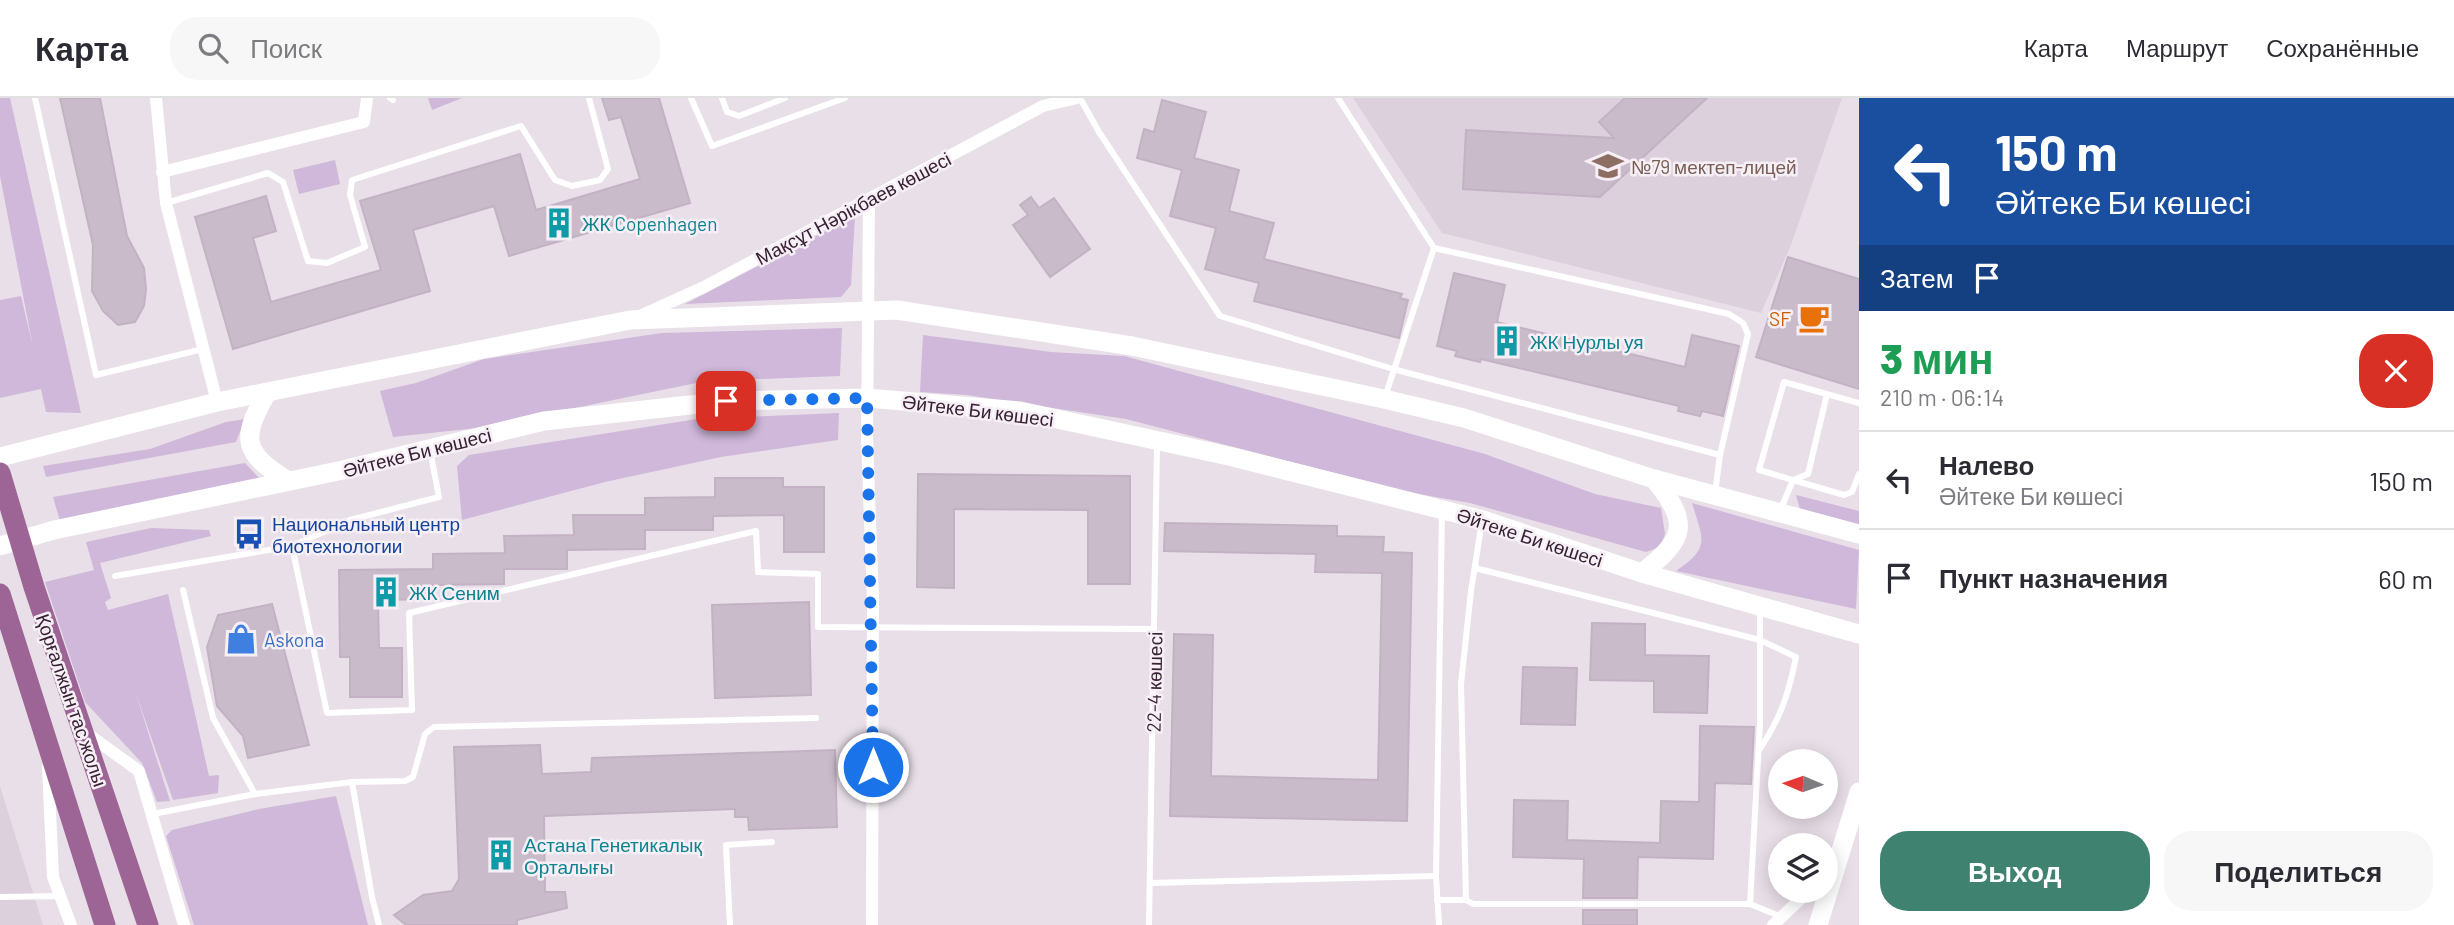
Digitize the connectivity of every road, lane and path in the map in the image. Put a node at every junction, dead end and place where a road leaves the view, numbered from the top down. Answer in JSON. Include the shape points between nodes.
{"nodes":[{"id":1,"x":35,"y":98,"type":"edge"},
{"id":2,"x":156,"y":98,"type":"edge"},
{"id":3,"x":367,"y":98,"type":"edge"},
{"id":4,"x":590,"y":98,"type":"edge"},
{"id":5,"x":691,"y":98,"type":"edge"},
{"id":6,"x":722,"y":98,"type":"edge"},
{"id":7,"x":785,"y":98,"type":"edge"},
{"id":8,"x":845,"y":98,"type":"edge"},
{"id":9,"x":1078,"y":98,"type":"edge"},
{"id":10,"x":1338,"y":98,"type":"edge"},
{"id":11,"x":1041,"y":102,"type":"edge"},
{"id":12,"x":162,"y":172,"type":"junction"},
{"id":13,"x":869,"y":201,"type":"junction"},
{"id":14,"x":166,"y":203,"type":"junction"},
{"id":15,"x":1434,"y":248,"type":"junction"},
{"id":16,"x":868,"y":311,"type":"junction"},
{"id":17,"x":630,"y":320,"type":"junction"},
{"id":18,"x":203,"y":349,"type":"junction"},
{"id":19,"x":1393,"y":369,"type":"junction"},
{"id":20,"x":267,"y":393,"type":"junction"},
{"id":21,"x":1827,"y":394,"type":"junction"},
{"id":22,"x":867,"y":398,"type":"junction"},
{"id":23,"x":1384,"y":399,"type":"junction"},
{"id":24,"x":217,"y":402,"type":"junction"},
{"id":25,"x":1859,"y":403,"type":"edge"},
{"id":26,"x":1157,"y":440,"type":"junction"},
{"id":27,"x":429,"y":448,"type":"junction"},
{"id":28,"x":1720,"y":455,"type":"junction"},
{"id":29,"x":0,"y":457,"type":"edge"},
{"id":30,"x":0,"y":473,"type":"edge"},
{"id":31,"x":1859,"y":474,"type":"edge"},
{"id":32,"x":1654,"y":478,"type":"junction"},
{"id":33,"x":1793,"y":480,"type":"junction"},
{"id":34,"x":288,"y":481,"type":"junction"},
{"id":35,"x":1714,"y":495,"type":"junction"},
{"id":36,"x":1441,"y":509,"type":"junction"},
{"id":37,"x":1780,"y":513,"type":"junction"},
{"id":38,"x":1483,"y":520,"type":"junction"},
{"id":39,"x":1859,"y":534,"type":"edge"},
{"id":40,"x":10,"y":543,"type":"edge"},
{"id":41,"x":292,"y":546,"type":"junction"},
{"id":42,"x":1475,"y":568,"type":"junction"},
{"id":43,"x":1642,"y":573,"type":"junction"},
{"id":44,"x":115,"y":576,"type":"dead end"},
{"id":45,"x":183,"y":590,"type":"dead end"},
{"id":46,"x":0,"y":594,"type":"edge"},
{"id":47,"x":1760,"y":607,"type":"junction"},
{"id":48,"x":872,"y":628,"type":"junction"},
{"id":49,"x":1154,"y":629,"type":"junction"},
{"id":50,"x":1859,"y":634,"type":"edge"},
{"id":51,"x":1760,"y":640,"type":"junction"},
{"id":52,"x":816,"y":718,"type":"dead end"},
{"id":53,"x":81,"y":730,"type":"junction"},
{"id":54,"x":47,"y":749,"type":"junction"},
{"id":55,"x":1759,"y":750,"type":"junction"},
{"id":56,"x":352,"y":782,"type":"junction"},
{"id":57,"x":1859,"y":792,"type":"edge"},
{"id":58,"x":256,"y":794,"type":"junction"},
{"id":59,"x":153,"y":814,"type":"junction"},
{"id":60,"x":772,"y":842,"type":"dead end"},
{"id":61,"x":1838,"y":849,"type":"edge"},
{"id":62,"x":1436,"y":876,"type":"junction"},
{"id":63,"x":1150,"y":883,"type":"junction"},
{"id":64,"x":61,"y":896,"type":"junction"},
{"id":65,"x":0,"y":897,"type":"edge"},
{"id":66,"x":1437,"y":900,"type":"junction"},
{"id":67,"x":1466,"y":900,"type":"junction"},
{"id":68,"x":1796,"y":903,"type":"edge"},
{"id":69,"x":1823,"y":903,"type":"edge"},
{"id":70,"x":1750,"y":904,"type":"junction"},
{"id":71,"x":1777,"y":921,"type":"edge"},
{"id":72,"x":71,"y":925,"type":"edge"},
{"id":73,"x":105,"y":925,"type":"edge"},
{"id":74,"x":148,"y":925,"type":"edge"},
{"id":75,"x":184,"y":925,"type":"edge"},
{"id":76,"x":379,"y":925,"type":"edge"},
{"id":77,"x":730,"y":925,"type":"edge"},
{"id":78,"x":872,"y":925,"type":"edge"},
{"id":79,"x":1149,"y":925,"type":"edge"},
{"id":80,"x":1439,"y":925,"type":"edge"},
{"id":81,"x":1818,"y":925,"type":"edge"}],
"edges":[{"from":1,"to":18,"type":"lane","via":[[96,374]]},
{"from":2,"to":12,"type":"street"},
{"from":3,"to":12,"type":"street","via":[[364,122]]},
{"from":4,"to":14,"type":"lane","via":[[608,169],[600,180],[572,186],[555,180],[522,126],[352,180],[350,195],[365,247],[327,264],[308,261],[283,182],[268,173]]},
{"from":5,"to":8,"type":"lane","via":[[712,146]]},
{"from":6,"to":7,"type":"lane","via":[[727,112],[739,116]]},
{"from":9,"to":11,"type":"street","name":"Мақсұт Нәрікбаев көшесі"},
{"from":9,"to":19,"type":"lane","via":[[1220,316]]},
{"from":10,"to":15,"type":"lane"},
{"from":11,"to":13,"type":"street","name":"Мақсұт Нәрікбаев көшесі"},
{"from":12,"to":14,"type":"street"},
{"from":13,"to":16,"type":"street"},
{"from":13,"to":17,"type":"street","name":"Мақсұт Нәрікбаев көшесі"},
{"from":14,"to":18,"type":"street"},
{"from":15,"to":19,"type":"lane"},
{"from":15,"to":28,"type":"lane","via":[[1729,314],[1743,323],[1748,334]]},
{"from":16,"to":17,"type":"street"},
{"from":16,"to":22,"type":"street"},
{"from":16,"to":23,"type":"street","via":[[897,310],[1132,346]]},
{"from":17,"to":20,"type":"street"},
{"from":18,"to":24,"type":"street"},
{"from":19,"to":23,"type":"lane"},
{"from":19,"to":28,"type":"lane"},
{"from":20,"to":24,"type":"street"},
{"from":20,"to":34,"type":"street","via":[[253,416],[249,439],[258,459]]},
{"from":21,"to":25,"type":"lane"},
{"from":21,"to":33,"type":"lane","via":[[1808,474]]},
{"from":21,"to":33,"type":"lane","via":[[1784,382],[1759,470]]},
{"from":22,"to":26,"type":"street","name":"Әйтеке Би көшесі","via":[[1020,411]]},
{"from":22,"to":27,"type":"street","name":"Әйтеке Би көшесі","via":[[726,401],[544,421]]},
{"from":22,"to":48,"type":"street"},
{"from":23,"to":32,"type":"street","via":[[1464,418]]},
{"from":24,"to":29,"type":"street"},
{"from":26,"to":36,"type":"street","name":"Әйтеке Би көшесі"},
{"from":26,"to":49,"type":"lane","name":"22-4 көшесі"},
{"from":27,"to":34,"type":"street","name":"Әйтеке Би көшесі"},
{"from":27,"to":41,"type":"lane","via":[[439,497],[350,520]]},
{"from":28,"to":35,"type":"lane"},
{"from":30,"to":40,"type":"main road","name":"Қорғалжын тас жолы"},
{"from":31,"to":33,"type":"lane","via":[[1852,492],[1844,495]]},
{"from":32,"to":35,"type":"street"},
{"from":32,"to":43,"type":"street","via":[[1677,513],[1677,537],[1671,550]]},
{"from":33,"to":37,"type":"lane"},
{"from":34,"to":40,"type":"street","name":"Әйтеке Би көшесі"},
{"from":35,"to":37,"type":"street"},
{"from":36,"to":38,"type":"street","name":"Әйтеке Би көшесі"},
{"from":36,"to":62,"type":"lane"},
{"from":37,"to":39,"type":"street"},
{"from":38,"to":42,"type":"lane"},
{"from":38,"to":43,"type":"street","name":"Әйтеке Би көшесі"},
{"from":40,"to":53,"type":"main road","name":"Қорғалжын тас жолы"},
{"from":41,"to":44,"type":"lane"},
{"from":41,"to":48,"type":"lane","via":[[327,713],[412,710],[409,613],[757,531],[758,572],[818,574],[818,627]]},
{"from":42,"to":51,"type":"lane"},
{"from":42,"to":67,"type":"lane","via":[[1461,684]]},
{"from":43,"to":47,"type":"street","name":"Әйтеке Би көшесі"},
{"from":45,"to":58,"type":"lane","via":[[213,718]]},
{"from":46,"to":54,"type":"main road","name":"Қорғалжын тас жолы"},
{"from":47,"to":50,"type":"street","name":"Әйтеке Би көшесі"},
{"from":47,"to":51,"type":"lane"},
{"from":48,"to":49,"type":"lane"},
{"from":48,"to":78,"type":"street"},
{"from":49,"to":63,"type":"lane","name":"22-4 көшесі"},
{"from":51,"to":55,"type":"lane"},
{"from":51,"to":55,"type":"lane","via":[[1796,657],[1789,695]]},
{"from":52,"to":56,"type":"lane","via":[[434,727],[425,734],[413,777]]},
{"from":53,"to":59,"type":"street","via":[[139,771]]},
{"from":53,"to":74,"type":"main road","name":"Қорғалжын тас жолы"},
{"from":54,"to":64,"type":"street","via":[[53,877]]},
{"from":54,"to":73,"type":"main road","name":"Қорғалжын тас жолы"},
{"from":55,"to":70,"type":"lane"},
{"from":56,"to":58,"type":"lane"},
{"from":56,"to":76,"type":"lane"},
{"from":57,"to":61,"type":"street"},
{"from":58,"to":59,"type":"lane"},
{"from":59,"to":75,"type":"street"},
{"from":60,"to":77,"type":"lane","via":[[726,845]]},
{"from":62,"to":63,"type":"lane"},
{"from":62,"to":66,"type":"lane"},
{"from":63,"to":79,"type":"lane","name":"22-4 көшесі"},
{"from":64,"to":65,"type":"lane"},
{"from":64,"to":72,"type":"street"},
{"from":66,"to":67,"type":"lane"},
{"from":66,"to":80,"type":"lane"},
{"from":67,"to":70,"type":"lane","via":[[1473,904]]},
{"from":68,"to":71,"type":"street"},
{"from":69,"to":81,"type":"street"},
{"from":70,"to":71,"type":"lane"}]}
